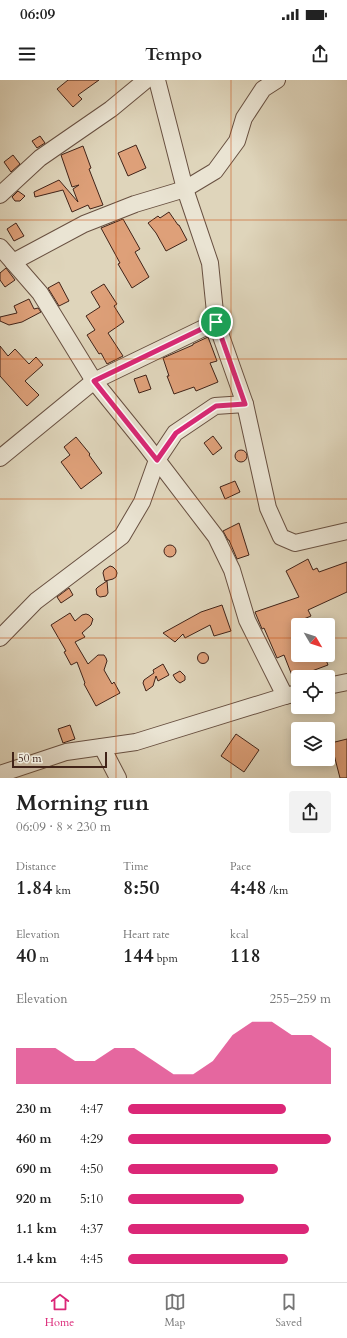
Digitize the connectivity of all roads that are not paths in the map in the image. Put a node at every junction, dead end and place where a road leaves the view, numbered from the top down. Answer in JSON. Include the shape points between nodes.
{"nodes":[{"id":1,"x":146,"y":80,"type":"edge"},
{"id":2,"x":157,"y":80,"type":"edge"},
{"id":3,"x":277,"y":80,"type":"edge"},
{"id":4,"x":185,"y":188,"type":"junction"},
{"id":5,"x":0,"y":195,"type":"edge"},
{"id":6,"x":0,"y":247,"type":"edge"},
{"id":7,"x":14,"y":262,"type":"junction"},
{"id":8,"x":216,"y":322,"type":"junction"},
{"id":9,"x":94,"y":381,"type":"junction"},
{"id":10,"x":245,"y":404,"type":"junction"},
{"id":11,"x":0,"y":458,"type":"edge"},
{"id":12,"x":157,"y":460,"type":"junction"},
{"id":13,"x":347,"y":531,"type":"edge"},
{"id":14,"x":0,"y":638,"type":"edge"},
{"id":15,"x":347,"y":682,"type":"edge"},
{"id":16,"x":335,"y":685,"type":"edge"},
{"id":17,"x":291,"y":694,"type":"edge"},
{"id":18,"x":102,"y":747,"type":"junction"},
{"id":19,"x":0,"y":774,"type":"edge"},
{"id":20,"x":118,"y":778,"type":"edge"}],
"edges":[{"from":1,"to":5,"type":"street","via":[[111,109],[40,158]]},
{"from":2,"to":4,"type":"street"},
{"from":3,"to":4,"type":"street","via":[[263,89],[244,118],[237,141],[214,171]]},
{"from":4,"to":7,"type":"street","via":[[84,224]]},
{"from":4,"to":8,"type":"street","via":[[210,263]]},
{"from":6,"to":7,"type":"street"},
{"from":7,"to":9,"type":"street","via":[[40,293]]},
{"from":8,"to":9,"type":"street"},
{"from":8,"to":10,"type":"street"},
{"from":9,"to":11,"type":"street"},
{"from":9,"to":12,"type":"street"},
{"from":10,"to":12,"type":"street","via":[[216,406],[176,433]]},
{"from":10,"to":13,"type":"street","via":[[268,508],[281,536],[295,543]]},
{"from":12,"to":14,"type":"street","via":[[142,502],[122,536],[36,601]]},
{"from":12,"to":17,"type":"street","via":[[216,538],[232,570],[247,620]]},
{"from":15,"to":16,"type":"street"},
{"from":17,"to":18,"type":"street","via":[[136,742]]},
{"from":18,"to":19,"type":"street","via":[[66,752]]},
{"from":18,"to":20,"type":"street"}]}
